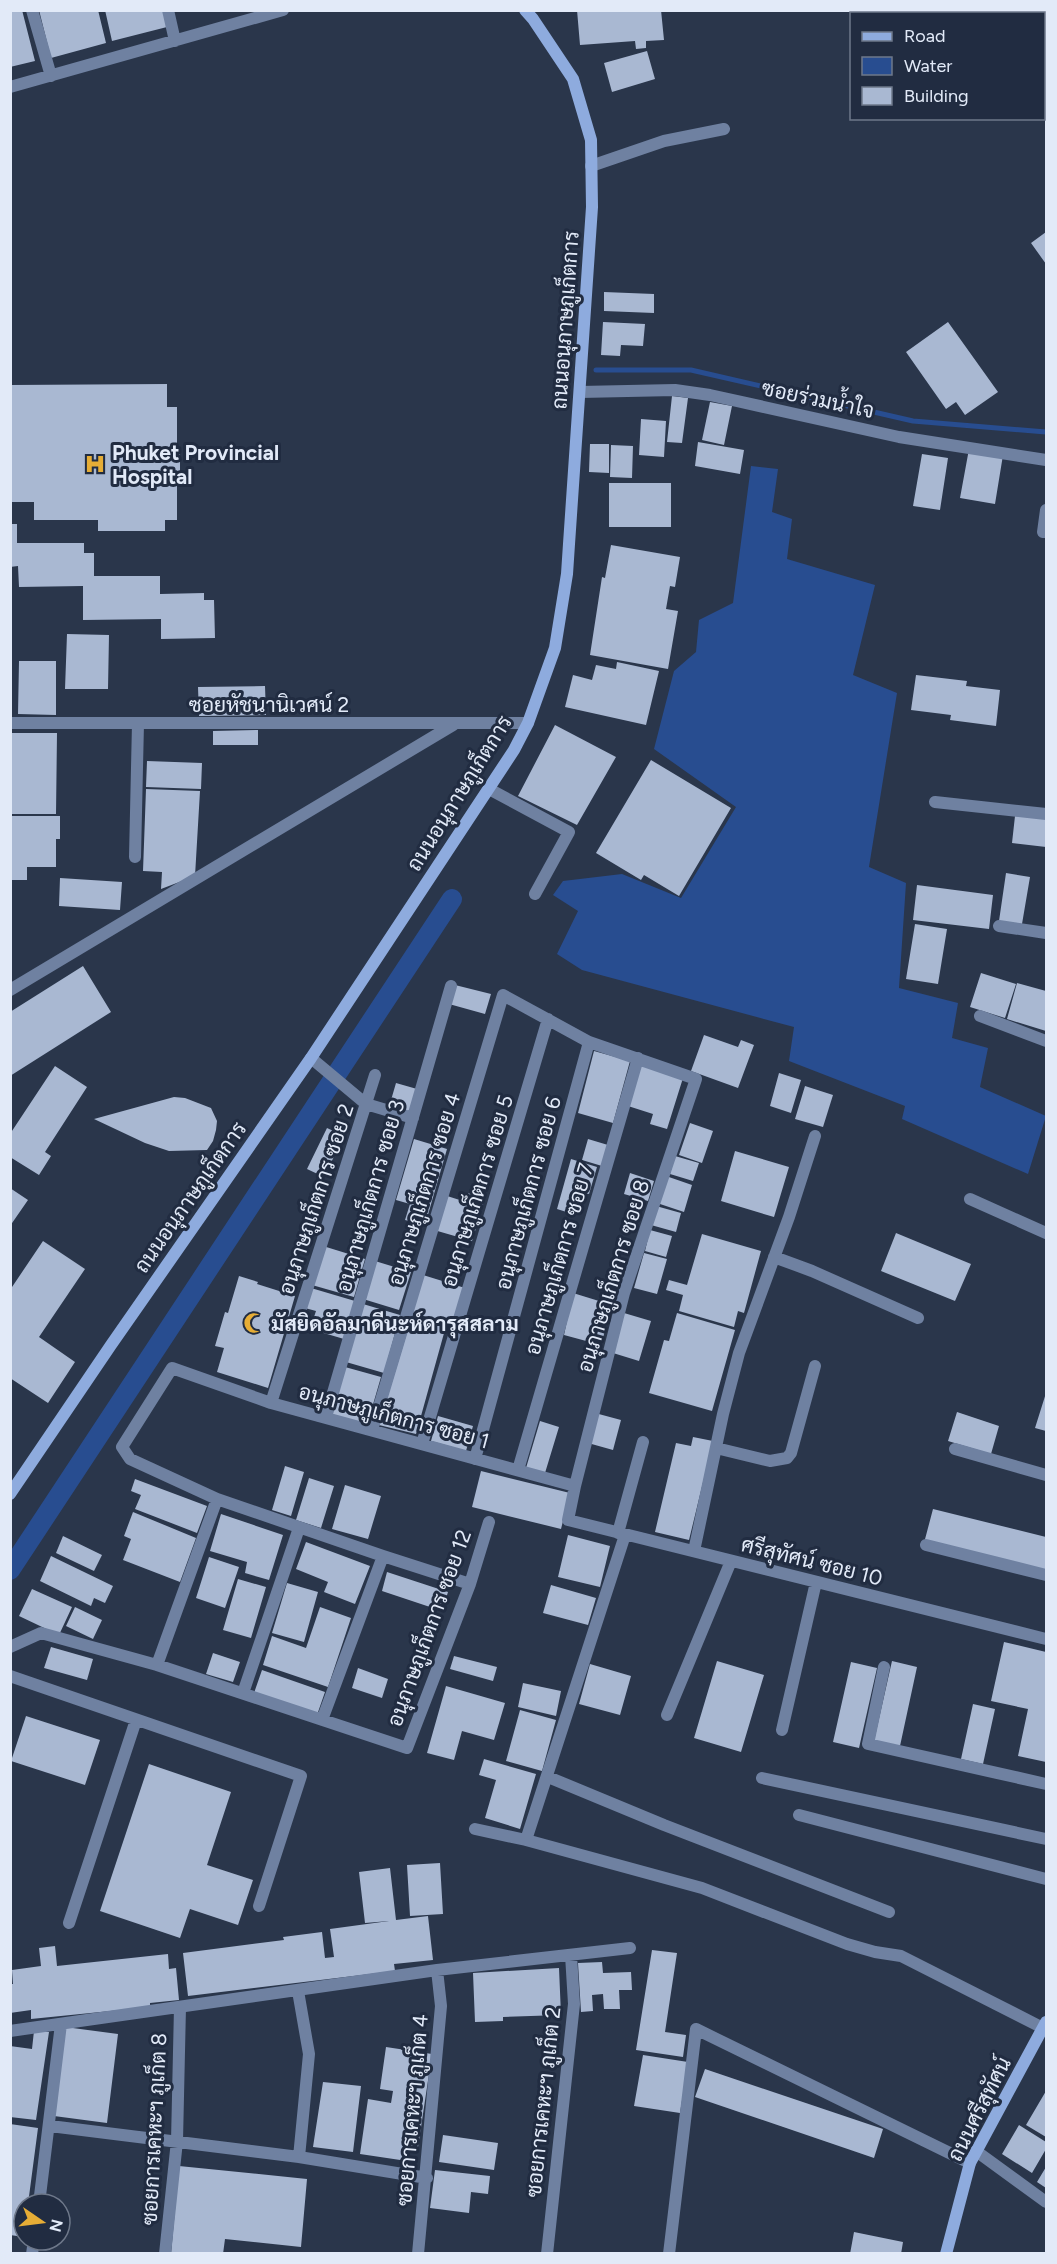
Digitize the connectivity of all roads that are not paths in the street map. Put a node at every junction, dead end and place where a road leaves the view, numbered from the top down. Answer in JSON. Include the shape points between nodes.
{"nodes":[{"id":1,"x":32,"y":10,"type":"edge"},
{"id":2,"x":168,"y":10,"type":"edge"},
{"id":3,"x":283,"y":10,"type":"edge"},
{"id":4,"x":525,"y":10,"type":"edge"},
{"id":5,"x":175,"y":41,"type":"junction"},
{"id":6,"x":51,"y":76,"type":"junction"},
{"id":7,"x":10,"y":87,"type":"edge"},
{"id":8,"x":724,"y":129,"type":"dead end"},
{"id":9,"x":591,"y":166,"type":"junction"},
{"id":10,"x":580,"y":392,"type":"junction"},
{"id":11,"x":1047,"y":460,"type":"edge"},
{"id":12,"x":1047,"y":510,"type":"edge"},
{"id":13,"x":1047,"y":532,"type":"edge"},
{"id":14,"x":10,"y":723,"type":"edge"},
{"id":15,"x":138,"y":723,"type":"junction"},
{"id":16,"x":528,"y":723,"type":"junction"},
{"id":17,"x":454,"y":724,"type":"junction"},
{"id":18,"x":489,"y":789,"type":"junction"},
{"id":19,"x":935,"y":802,"type":"dead end"},
{"id":20,"x":1047,"y":814,"type":"edge"},
{"id":21,"x":135,"y":857,"type":"dead end"},
{"id":22,"x":535,"y":894,"type":"dead end"},
{"id":23,"x":999,"y":926,"type":"dead end"},
{"id":24,"x":1047,"y":933,"type":"edge"},
{"id":25,"x":451,"y":986,"type":"dead end"},
{"id":26,"x":10,"y":990,"type":"edge"},
{"id":27,"x":980,"y":1016,"type":"dead end"},
{"id":28,"x":548,"y":1019,"type":"junction"},
{"id":29,"x":1047,"y":1041,"type":"edge"},
{"id":30,"x":589,"y":1042,"type":"junction"},
{"id":31,"x":310,"y":1058,"type":"junction"},
{"id":32,"x":638,"y":1058,"type":"junction"},
{"id":33,"x":375,"y":1075,"type":"dead end"},
{"id":34,"x":366,"y":1104,"type":"junction"},
{"id":35,"x":413,"y":1118,"type":"junction"},
{"id":36,"x":815,"y":1136,"type":"dead end"},
{"id":37,"x":970,"y":1199,"type":"dead end"},
{"id":38,"x":1047,"y":1233,"type":"edge"},
{"id":39,"x":774,"y":1257,"type":"junction"},
{"id":40,"x":918,"y":1318,"type":"dead end"},
{"id":41,"x":815,"y":1366,"type":"dead end"},
{"id":42,"x":271,"y":1403,"type":"junction"},
{"id":43,"x":326,"y":1417,"type":"junction"},
{"id":44,"x":372,"y":1430,"type":"junction"},
{"id":45,"x":644,"y":1442,"type":"dead end"},
{"id":46,"x":422,"y":1444,"type":"junction"},
{"id":47,"x":716,"y":1448,"type":"junction"},
{"id":48,"x":954,"y":1449,"type":"dead end"},
{"id":49,"x":475,"y":1459,"type":"junction"},
{"id":50,"x":518,"y":1470,"type":"junction"},
{"id":51,"x":1047,"y":1475,"type":"edge"},
{"id":52,"x":575,"y":1486,"type":"junction"},
{"id":53,"x":10,"y":1494,"type":"edge"},
{"id":54,"x":217,"y":1499,"type":"junction"},
{"id":55,"x":489,"y":1522,"type":"dead end"},
{"id":56,"x":298,"y":1528,"type":"junction"},
{"id":57,"x":622,"y":1534,"type":"junction"},
{"id":58,"x":926,"y":1545,"type":"dead end"},
{"id":59,"x":694,"y":1551,"type":"junction"},
{"id":60,"x":382,"y":1556,"type":"junction"},
{"id":61,"x":731,"y":1561,"type":"junction"},
{"id":62,"x":1047,"y":1575,"type":"edge"},
{"id":63,"x":816,"y":1582,"type":"junction"},
{"id":64,"x":470,"y":1584,"type":"junction"},
{"id":65,"x":1047,"y":1639,"type":"edge"},
{"id":66,"x":10,"y":1647,"type":"edge"},
{"id":67,"x":157,"y":1665,"type":"junction"},
{"id":68,"x":884,"y":1667,"type":"dead end"},
{"id":69,"x":10,"y":1676,"type":"edge"},
{"id":70,"x":243,"y":1694,"type":"junction"},
{"id":71,"x":667,"y":1715,"type":"dead end"},
{"id":72,"x":136,"y":1720,"type":"junction"},
{"id":73,"x":322,"y":1720,"type":"junction"},
{"id":74,"x":782,"y":1730,"type":"dead end"},
{"id":75,"x":548,"y":1777,"type":"junction"},
{"id":76,"x":762,"y":1778,"type":"dead end"},
{"id":77,"x":1047,"y":1784,"type":"edge"},
{"id":78,"x":799,"y":1815,"type":"dead end"},
{"id":79,"x":475,"y":1829,"type":"dead end"},
{"id":80,"x":1047,"y":1839,"type":"edge"},
{"id":81,"x":526,"y":1840,"type":"junction"},
{"id":82,"x":1047,"y":1879,"type":"edge"},
{"id":83,"x":259,"y":1906,"type":"dead end"},
{"id":84,"x":889,"y":1912,"type":"dead end"},
{"id":85,"x":69,"y":1923,"type":"dead end"},
{"id":86,"x":630,"y":1948,"type":"dead end"},
{"id":87,"x":571,"y":1955,"type":"junction"},
{"id":88,"x":436,"y":1970,"type":"junction"},
{"id":89,"x":298,"y":1991,"type":"junction"},
{"id":90,"x":180,"y":2007,"type":"junction"},
{"id":91,"x":62,"y":2024,"type":"junction"},
{"id":92,"x":1045,"y":2025,"type":"edge"},
{"id":93,"x":10,"y":2031,"type":"edge"},
{"id":94,"x":50,"y":2126,"type":"junction"},
{"id":95,"x":177,"y":2141,"type":"junction"},
{"id":96,"x":976,"y":2151,"type":"junction"},
{"id":97,"x":299,"y":2157,"type":"junction"},
{"id":98,"x":970,"y":2163,"type":"junction"},
{"id":99,"x":427,"y":2178,"type":"junction"},
{"id":100,"x":41,"y":2192,"type":"edge"},
{"id":101,"x":1047,"y":2202,"type":"edge"},
{"id":102,"x":165,"y":2253,"type":"edge"},
{"id":103,"x":418,"y":2253,"type":"edge"},
{"id":104,"x":547,"y":2253,"type":"edge"},
{"id":105,"x":669,"y":2253,"type":"edge"},
{"id":106,"x":946,"y":2253,"type":"edge"}],
"edges":[{"from":1,"to":6,"type":"street"},
{"from":2,"to":5,"type":"street"},
{"from":3,"to":5,"type":"street"},
{"from":4,"to":9,"type":"street","name":"ถนนอนุภาษภูเก็ตการ","via":[[573,79],[591,140]]},
{"from":5,"to":6,"type":"street"},
{"from":6,"to":7,"type":"street"},
{"from":8,"to":9,"type":"street","via":[[664,141]]},
{"from":9,"to":10,"type":"street","name":"ถนนอนุภาษภูเก็ตการ"},
{"from":10,"to":11,"type":"street","name":"ซอยร่วมน้ำใจ","via":[[675,390],[711,395],[899,437]]},
{"from":10,"to":16,"type":"street","name":"ถนนอนุภาษภูเก็ตการ","via":[[567,574],[555,648]]},
{"from":12,"to":13,"type":"street","via":[[1043,532]]},
{"from":14,"to":15,"type":"street","name":"ซอยหัชนานิเวศน์ 2"},
{"from":15,"to":17,"type":"street","name":"ซอยหัชนานิเวศน์ 2"},
{"from":15,"to":21,"type":"street"},
{"from":16,"to":17,"type":"street","name":"ซอยหัชนานิเวศน์ 2"},
{"from":16,"to":18,"type":"street","name":"ถนนอนุภาษภูเก็ตการ"},
{"from":17,"to":26,"type":"street"},
{"from":18,"to":22,"type":"street","via":[[569,832]]},
{"from":18,"to":31,"type":"street","name":"ถนนอนุภาษภูเก็ตการ"},
{"from":19,"to":20,"type":"street"},
{"from":23,"to":24,"type":"street"},
{"from":25,"to":35,"type":"street","name":"อนุภาษภูเก็ตการ ซอย 3"},
{"from":27,"to":29,"type":"street"},
{"from":28,"to":30,"type":"street"},
{"from":28,"to":44,"type":"street","name":"อนุภาษภูเก็ตการ ซอย 4","via":[[503,995]]},
{"from":28,"to":46,"type":"street","name":"อนุภาษภูเก็ตการ ซอย 5"},
{"from":30,"to":32,"type":"street"},
{"from":30,"to":49,"type":"street","name":"อนุภาษภูเก็ตการ ซอย 6"},
{"from":31,"to":34,"type":"street"},
{"from":31,"to":53,"type":"street","name":"ถนนอนุภาษภูเก็ตการ"},
{"from":32,"to":50,"type":"street","name":"อนุภาษภูเก็ตการ ซอย 7"},
{"from":32,"to":52,"type":"street","name":"อนุภาษภูเก็ตการ ซอย 8","via":[[696,1078],[624,1293]]},
{"from":33,"to":34,"type":"street","name":"อนุภาษภูเก็ตการ ซอย 2"},
{"from":34,"to":35,"type":"street"},
{"from":34,"to":42,"type":"street","name":"อนุภาษภูเก็ตการ ซอย 2"},
{"from":35,"to":43,"type":"street","name":"อนุภาษภูเก็ตการ ซอย 3"},
{"from":36,"to":39,"type":"street"},
{"from":37,"to":38,"type":"street"},
{"from":39,"to":40,"type":"street"},
{"from":39,"to":47,"type":"street","via":[[740,1353]]},
{"from":41,"to":47,"type":"street","via":[[787,1458],[770,1461]]},
{"from":42,"to":43,"type":"street","name":"อนุภาษภูเก็ตการ ซอย 1"},
{"from":42,"to":54,"type":"street","name":"อนุภาษภูเก็ตการ ซอย 1","via":[[172,1368],[122,1447],[130,1459]]},
{"from":43,"to":44,"type":"street","name":"อนุภาษภูเก็ตการ ซอย 1"},
{"from":44,"to":46,"type":"street","name":"อนุภาษภูเก็ตการ ซอย 1"},
{"from":45,"to":57,"type":"street"},
{"from":46,"to":49,"type":"street","name":"อนุภาษภูเก็ตการ ซอย 1"},
{"from":47,"to":59,"type":"street"},
{"from":48,"to":51,"type":"street"},
{"from":49,"to":50,"type":"street","name":"อนุภาษภูเก็ตการ ซอย 1"},
{"from":50,"to":52,"type":"street","name":"อนุภาษภูเก็ตการ ซอย 1"},
{"from":52,"to":57,"type":"street","name":"ศรีสุทัศน์ ซอย 10","via":[[568,1520]]},
{"from":54,"to":56,"type":"street"},
{"from":54,"to":67,"type":"street"},
{"from":55,"to":64,"type":"street","name":"อนุภาษภูเก็ตการ ซอย 12"},
{"from":56,"to":60,"type":"street"},
{"from":56,"to":70,"type":"street"},
{"from":57,"to":59,"type":"street","name":"ศรีสุทัศน์ ซอย 10"},
{"from":57,"to":75,"type":"street"},
{"from":58,"to":62,"type":"street"},
{"from":59,"to":61,"type":"street","name":"ศรีสุทัศน์ ซอย 10"},
{"from":60,"to":64,"type":"street"},
{"from":60,"to":73,"type":"street"},
{"from":61,"to":63,"type":"street","name":"ศรีสุทัศน์ ซอย 10"},
{"from":61,"to":71,"type":"street"},
{"from":63,"to":65,"type":"street","name":"ศรีสุทัศน์ ซอย 10"},
{"from":63,"to":74,"type":"street"},
{"from":64,"to":73,"type":"street","name":"อนุภาษภูเก็ตการ ซอย 12","via":[[407,1748]]},
{"from":66,"to":67,"type":"street","via":[[41,1633]]},
{"from":67,"to":70,"type":"street"},
{"from":68,"to":77,"type":"street","via":[[868,1744]]},
{"from":69,"to":72,"type":"street"},
{"from":70,"to":73,"type":"street"},
{"from":72,"to":83,"type":"street","via":[[301,1776]]},
{"from":72,"to":85,"type":"street"},
{"from":75,"to":81,"type":"street"},
{"from":75,"to":84,"type":"street"},
{"from":76,"to":80,"type":"street"},
{"from":78,"to":82,"type":"street"},
{"from":79,"to":81,"type":"street"},
{"from":81,"to":92,"type":"street","via":[[702,1888],[847,1944],[902,1956]]},
{"from":86,"to":87,"type":"street"},
{"from":87,"to":88,"type":"street"},
{"from":87,"to":104,"type":"street","name":"ซอยการเคหะฯ ภูเก็ต 2","via":[[574,2004]]},
{"from":88,"to":89,"type":"street"},
{"from":88,"to":99,"type":"street","name":"ซอยการเคหะฯ ภูเก็ต 4","via":[[441,2006]]},
{"from":89,"to":90,"type":"street"},
{"from":89,"to":97,"type":"street","via":[[309,2054]]},
{"from":90,"to":91,"type":"street"},
{"from":90,"to":95,"type":"street","name":"ซอยการเคหะฯ ภูเก็ต 8"},
{"from":91,"to":93,"type":"street"},
{"from":91,"to":94,"type":"street"},
{"from":92,"to":96,"type":"street","name":"ถนนศรีสุทัศน์"},
{"from":94,"to":95,"type":"street"},
{"from":94,"to":100,"type":"street"},
{"from":95,"to":97,"type":"street"},
{"from":95,"to":102,"type":"street","name":"ซอยการเคหะฯ ภูเก็ต 8"},
{"from":96,"to":98,"type":"street","name":"ถนนศรีสุทัศน์"},
{"from":96,"to":101,"type":"street"},
{"from":97,"to":99,"type":"street"},
{"from":98,"to":105,"type":"street","via":[[696,2029]]},
{"from":98,"to":106,"type":"street","name":"ถนนศรีสุทัศน์"},
{"from":99,"to":103,"type":"street","name":"ซอยการเคหะฯ ภูเก็ต 4"}]}
